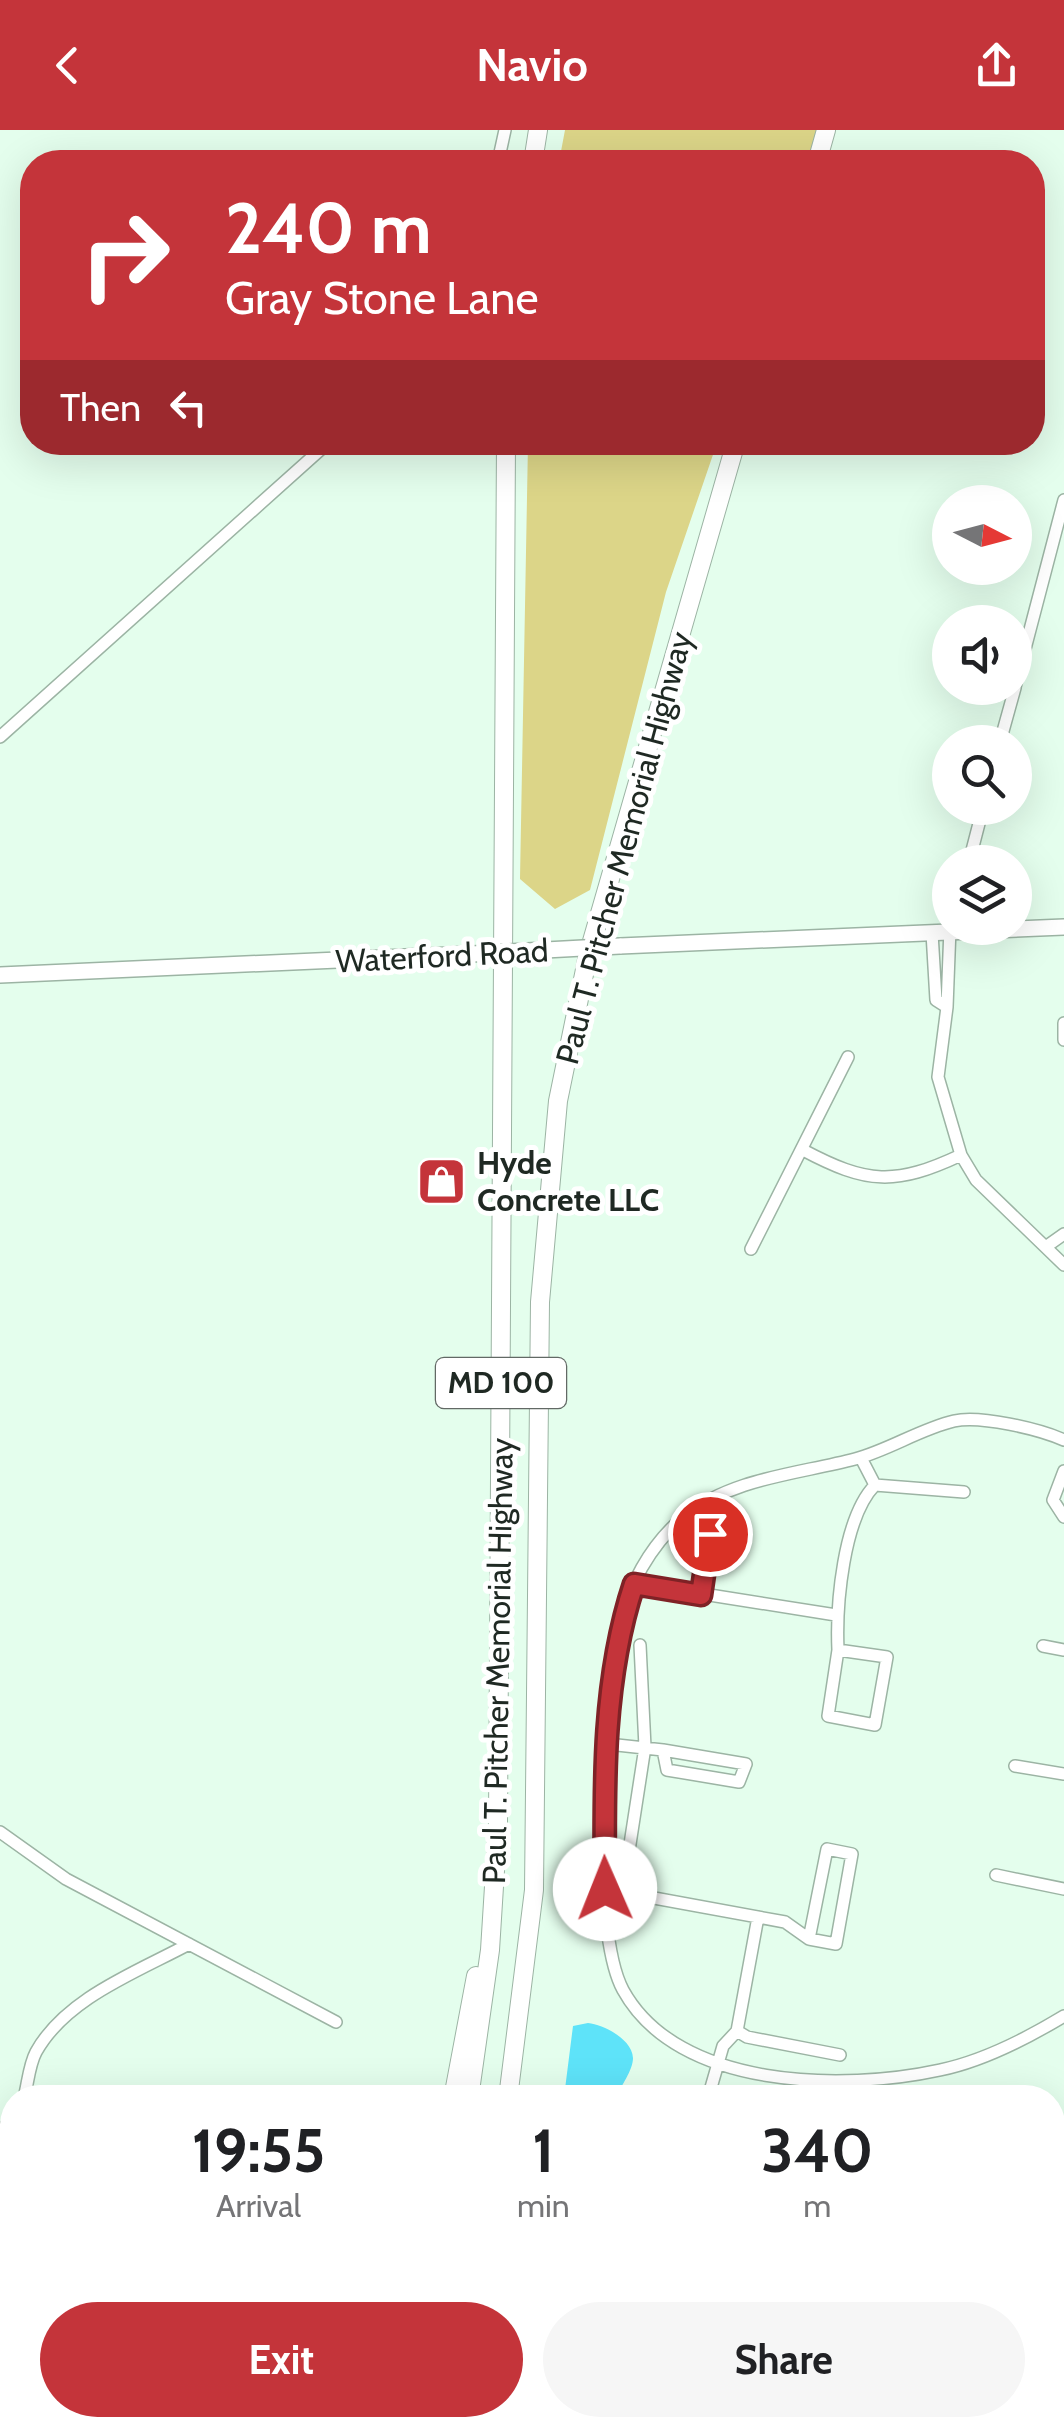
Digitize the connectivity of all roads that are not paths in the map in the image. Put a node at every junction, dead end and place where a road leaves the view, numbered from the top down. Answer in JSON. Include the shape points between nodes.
{"nodes":[{"id":1,"x":315,"y":455,"type":"edge"},
{"id":2,"x":506,"y":455,"type":"edge"},
{"id":3,"x":732,"y":455,"type":"edge"},
{"id":4,"x":1064,"y":500,"type":"edge"},
{"id":5,"x":1032,"y":622,"type":"edge"},
{"id":6,"x":0,"y":737,"type":"edge"},
{"id":7,"x":1064,"y":927,"type":"edge"},
{"id":8,"x":1032,"y":928,"type":"edge"},
{"id":9,"x":932,"y":932,"type":"edge"},
{"id":10,"x":945,"y":945,"type":"edge"},
{"id":11,"x":0,"y":975,"type":"edge"},
{"id":12,"x":1064,"y":1023,"type":"edge"},
{"id":13,"x":1064,"y":1040,"type":"edge"},
{"id":14,"x":848,"y":1057,"type":"dead end"},
{"id":15,"x":803,"y":1150,"type":"junction"},
{"id":16,"x":961,"y":1155,"type":"junction"},
{"id":17,"x":1064,"y":1234,"type":"edge"},
{"id":18,"x":1047,"y":1246,"type":"junction"},
{"id":19,"x":751,"y":1249,"type":"dead end"},
{"id":20,"x":1064,"y":1265,"type":"edge"},
{"id":21,"x":1064,"y":1440,"type":"edge"},
{"id":22,"x":861,"y":1458,"type":"junction"},
{"id":23,"x":1064,"y":1471,"type":"edge"},
{"id":24,"x":874,"y":1485,"type":"junction"},
{"id":25,"x":964,"y":1492,"type":"dead end"},
{"id":26,"x":1064,"y":1517,"type":"edge"},
{"id":27,"x":710,"y":1534,"type":"dead end"},
{"id":28,"x":634,"y":1584,"type":"junction"},
{"id":29,"x":701,"y":1595,"type":"junction"},
{"id":30,"x":836,"y":1616,"type":"junction"},
{"id":31,"x":640,"y":1644,"type":"dead end"},
{"id":32,"x":1043,"y":1646,"type":"dead end"},
{"id":33,"x":838,"y":1650,"type":"junction"},
{"id":34,"x":1064,"y":1650,"type":"edge"},
{"id":35,"x":608,"y":1744,"type":"junction"},
{"id":36,"x":644,"y":1747,"type":"junction"},
{"id":37,"x":663,"y":1750,"type":"junction"},
{"id":38,"x":1015,"y":1766,"type":"dead end"},
{"id":39,"x":1064,"y":1774,"type":"edge"},
{"id":40,"x":0,"y":1832,"type":"edge"},
{"id":41,"x":626,"y":1870,"type":"dead end"},
{"id":42,"x":996,"y":1875,"type":"dead end"},
{"id":43,"x":1064,"y":1888,"type":"edge"},
{"id":44,"x":605,"y":1889,"type":"junction"},
{"id":45,"x":494,"y":1908,"type":"junction"},
{"id":46,"x":758,"y":1917,"type":"junction"},
{"id":47,"x":809,"y":1939,"type":"junction"},
{"id":48,"x":189,"y":1944,"type":"junction"},
{"id":49,"x":530,"y":1949,"type":"junction"},
{"id":50,"x":1064,"y":2016,"type":"edge"},
{"id":51,"x":336,"y":2022,"type":"dead end"},
{"id":52,"x":737,"y":2031,"type":"junction"},
{"id":53,"x":840,"y":2055,"type":"dead end"},
{"id":54,"x":717,"y":2063,"type":"junction"},
{"id":55,"x":860,"y":2083,"type":"joint"},
{"id":56,"x":27,"y":2085,"type":"edge"},
{"id":57,"x":455,"y":2085,"type":"edge"},
{"id":58,"x":471,"y":2085,"type":"edge"},
{"id":59,"x":510,"y":2085,"type":"edge"},
{"id":60,"x":518,"y":2085,"type":"edge"},
{"id":61,"x":711,"y":2085,"type":"edge"}],
"edges":[{"from":1,"to":6,"type":"street"},
{"from":2,"to":45,"type":"highway","name":"Paul T. Pitcher Memorial Highway","number":"MD 100"},
{"from":3,"to":49,"type":"highway","name":"Paul T. Pitcher Memorial Highway","number":"MD 100","via":[[588,956],[558,1102],[540,1302],[538,1824]]},
{"from":4,"to":5,"type":"street"},
{"from":7,"to":8,"type":"main road","name":"Waterford Road"},
{"from":9,"to":11,"type":"main road","name":"Waterford Road","bridge":true},
{"from":10,"to":16,"type":"street","via":[[948,1007],[938,1077]]},
{"from":12,"to":13,"type":"street"},
{"from":14,"to":15,"type":"street"},
{"from":15,"to":16,"type":"street","via":[[870,1178],[902,1179]]},
{"from":15,"to":19,"type":"street"},
{"from":16,"to":18,"type":"street","via":[[976,1180]]},
{"from":17,"to":18,"type":"street"},
{"from":18,"to":20,"type":"street"},
{"from":21,"to":22,"type":"street","via":[[1016,1426],[956,1420]]},
{"from":22,"to":24,"type":"street"},
{"from":22,"to":28,"type":"street","via":[[711,1498],[664,1536]]},
{"from":23,"to":26,"type":"street","via":[[1053,1500]]},
{"from":24,"to":25,"type":"street"},
{"from":24,"to":30,"type":"street","via":[[856,1511]]},
{"from":27,"to":29,"type":"street"},
{"from":28,"to":29,"type":"street"},
{"from":28,"to":35,"type":"street","via":[[618,1631]]},
{"from":29,"to":30,"type":"street"},
{"from":30,"to":33,"type":"street"},
{"from":31,"to":36,"type":"street"},
{"from":32,"to":34,"type":"street"},
{"from":33,"to":33,"type":"street","via":[[828,1716],[875,1725],[888,1658]]},
{"from":35,"to":36,"type":"street"},
{"from":35,"to":44,"type":"street"},
{"from":36,"to":37,"type":"street"},
{"from":36,"to":41,"type":"street"},
{"from":37,"to":37,"type":"street","via":[[667,1770],[739,1782],[746,1764]]},
{"from":38,"to":39,"type":"street"},
{"from":40,"to":48,"type":"street","via":[[66,1879]]},
{"from":42,"to":43,"type":"street"},
{"from":44,"to":46,"type":"street"},
{"from":44,"to":54,"type":"street","via":[[609,1956],[624,1992],[682,2048]]},
{"from":45,"to":57,"type":"highway"},
{"from":45,"to":58,"type":"highway","name":"Paul T. Pitcher Memorial Highway","number":"MD 100"},
{"from":46,"to":47,"type":"street","via":[[784,1922]]},
{"from":46,"to":52,"type":"street"},
{"from":47,"to":47,"type":"street","via":[[827,1848],[852,1854],[836,1944]]},
{"from":48,"to":51,"type":"street"},
{"from":48,"to":56,"type":"street","via":[[88,2000],[52,2029],[34,2056]]},
{"from":49,"to":59,"type":"highway","name":"Paul T. Pitcher Memorial Highway","number":"MD 100"},
{"from":49,"to":60,"type":"highway"},
{"from":50,"to":55,"type":"street","via":[[976,2060]]},
{"from":52,"to":53,"type":"street"},
{"from":52,"to":54,"type":"street"},
{"from":54,"to":55,"type":"street","via":[[788,2078]]},
{"from":54,"to":61,"type":"street"}]}
